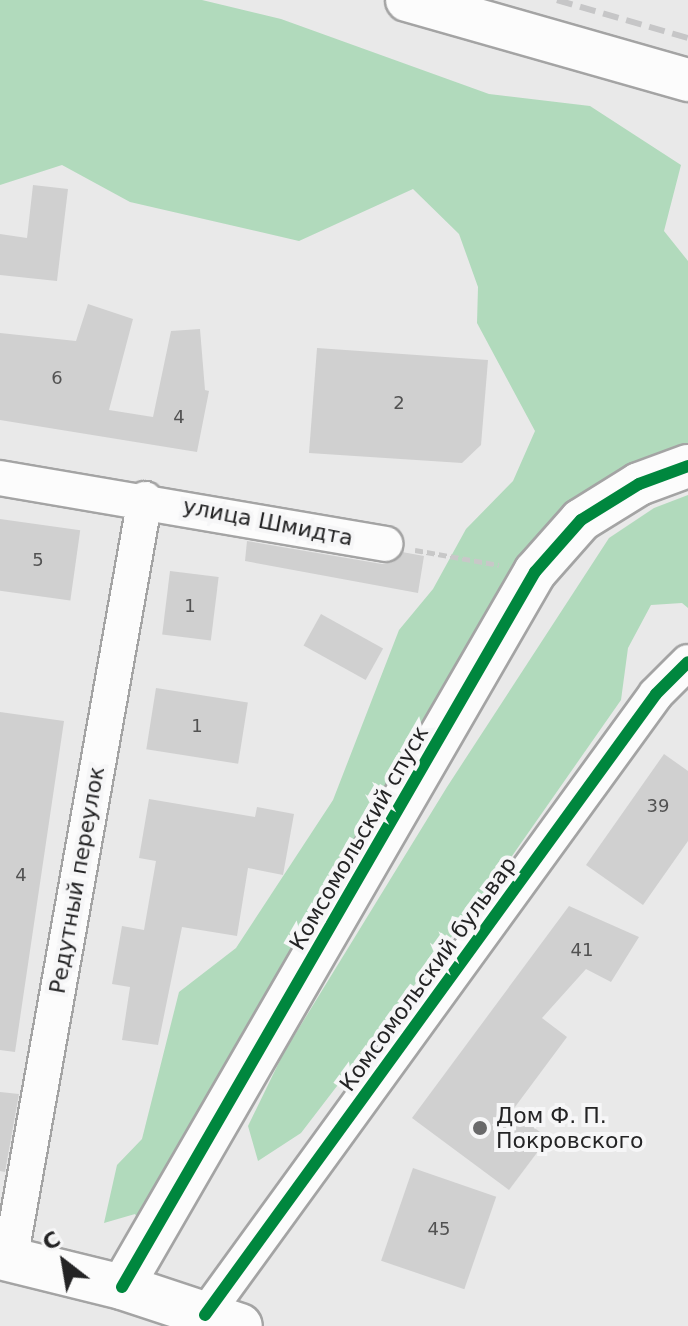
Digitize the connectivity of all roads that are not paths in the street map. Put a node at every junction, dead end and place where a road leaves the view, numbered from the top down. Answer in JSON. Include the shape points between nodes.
{"nodes":[{"id":1,"x":407,"y":0,"type":"edge"},
{"id":2,"x":688,"y":80,"type":"edge"},
{"id":3,"x":688,"y":466,"type":"edge"},
{"id":4,"x":0,"y":478,"type":"edge"},
{"id":5,"x":145,"y":499,"type":"junction"},
{"id":6,"x":385,"y":544,"type":"road end"},
{"id":7,"x":688,"y":662,"type":"edge"},
{"id":8,"x":5,"y":1259,"type":"edge"},
{"id":9,"x":122,"y":1287,"type":"junction"},
{"id":10,"x":223,"y":1320,"type":"edge"}],
"edges":[{"from":1,"to":2,"type":"street"},
{"from":3,"to":9,"type":"street","name":"Комсомольский спуск","via":[[639,484],[581,520],[535,572]]},
{"from":4,"to":5,"type":"street","name":"улица Шмидта"},
{"from":5,"to":6,"type":"street","name":"улица Шмидта"},
{"from":5,"to":8,"type":"street","name":"Редутный переулок"},
{"from":7,"to":10,"type":"street","name":"Комсомольский бульвар","via":[[656,694]]},
{"from":8,"to":9,"type":"main road"},
{"from":9,"to":10,"type":"main road"}]}
